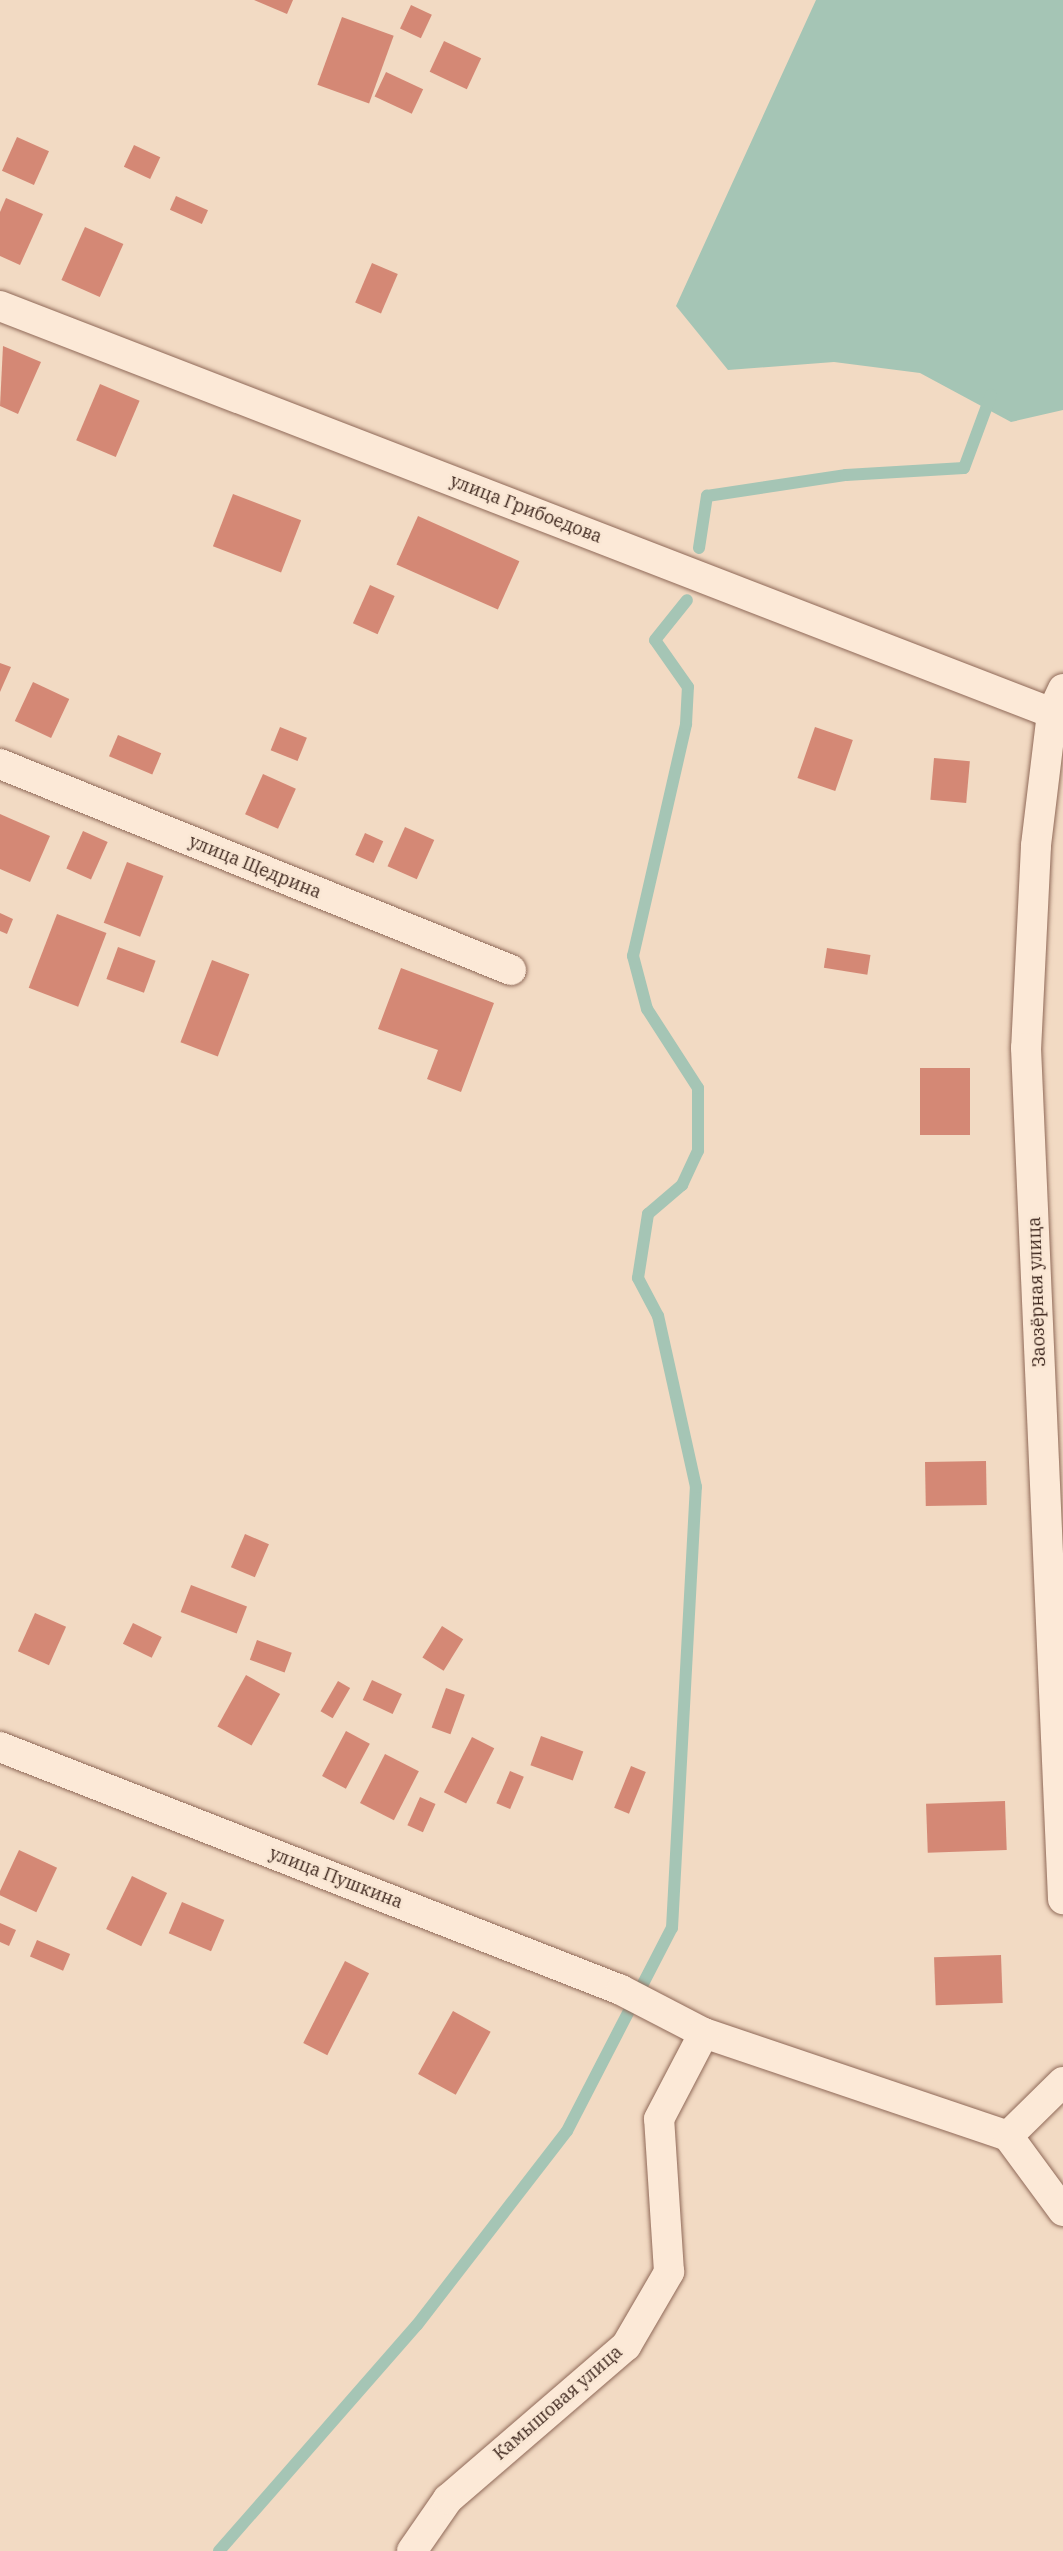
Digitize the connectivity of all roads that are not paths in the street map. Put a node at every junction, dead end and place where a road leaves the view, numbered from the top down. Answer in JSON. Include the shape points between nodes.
{"nodes":[{"id":1,"x":0,"y":306,"type":"edge"},
{"id":2,"x":1057,"y":701,"type":"edge"},
{"id":3,"x":0,"y":764,"type":"edge"},
{"id":4,"x":511,"y":970,"type":"dead end"},
{"id":5,"x":0,"y":1747,"type":"edge"},
{"id":6,"x":1063,"y":1899,"type":"edge"},
{"id":7,"x":704,"y":2033,"type":"junction"},
{"id":8,"x":1063,"y":2082,"type":"edge"},
{"id":9,"x":1008,"y":2136,"type":"junction"},
{"id":10,"x":1063,"y":2211,"type":"edge"},
{"id":11,"x":412,"y":2551,"type":"edge"}],
"edges":[{"from":1,"to":2,"type":"street","name":"улица Грибоедова"},
{"from":2,"to":6,"type":"street","name":"Заозёрная улица","via":[[1036,846],[1026,1048]]},
{"from":3,"to":4,"type":"street","name":"улица Щедрина"},
{"from":5,"to":7,"type":"street","name":"улица Пушкина","via":[[621,1990],[670,2012]]},
{"from":7,"to":9,"type":"street","name":"улица Пушкина"},
{"from":7,"to":11,"type":"street","name":"Камышовая улица","via":[[659,2119],[669,2272],[626,2346],[448,2499]]},
{"from":8,"to":9,"type":"street"},
{"from":9,"to":10,"type":"street"}]}
